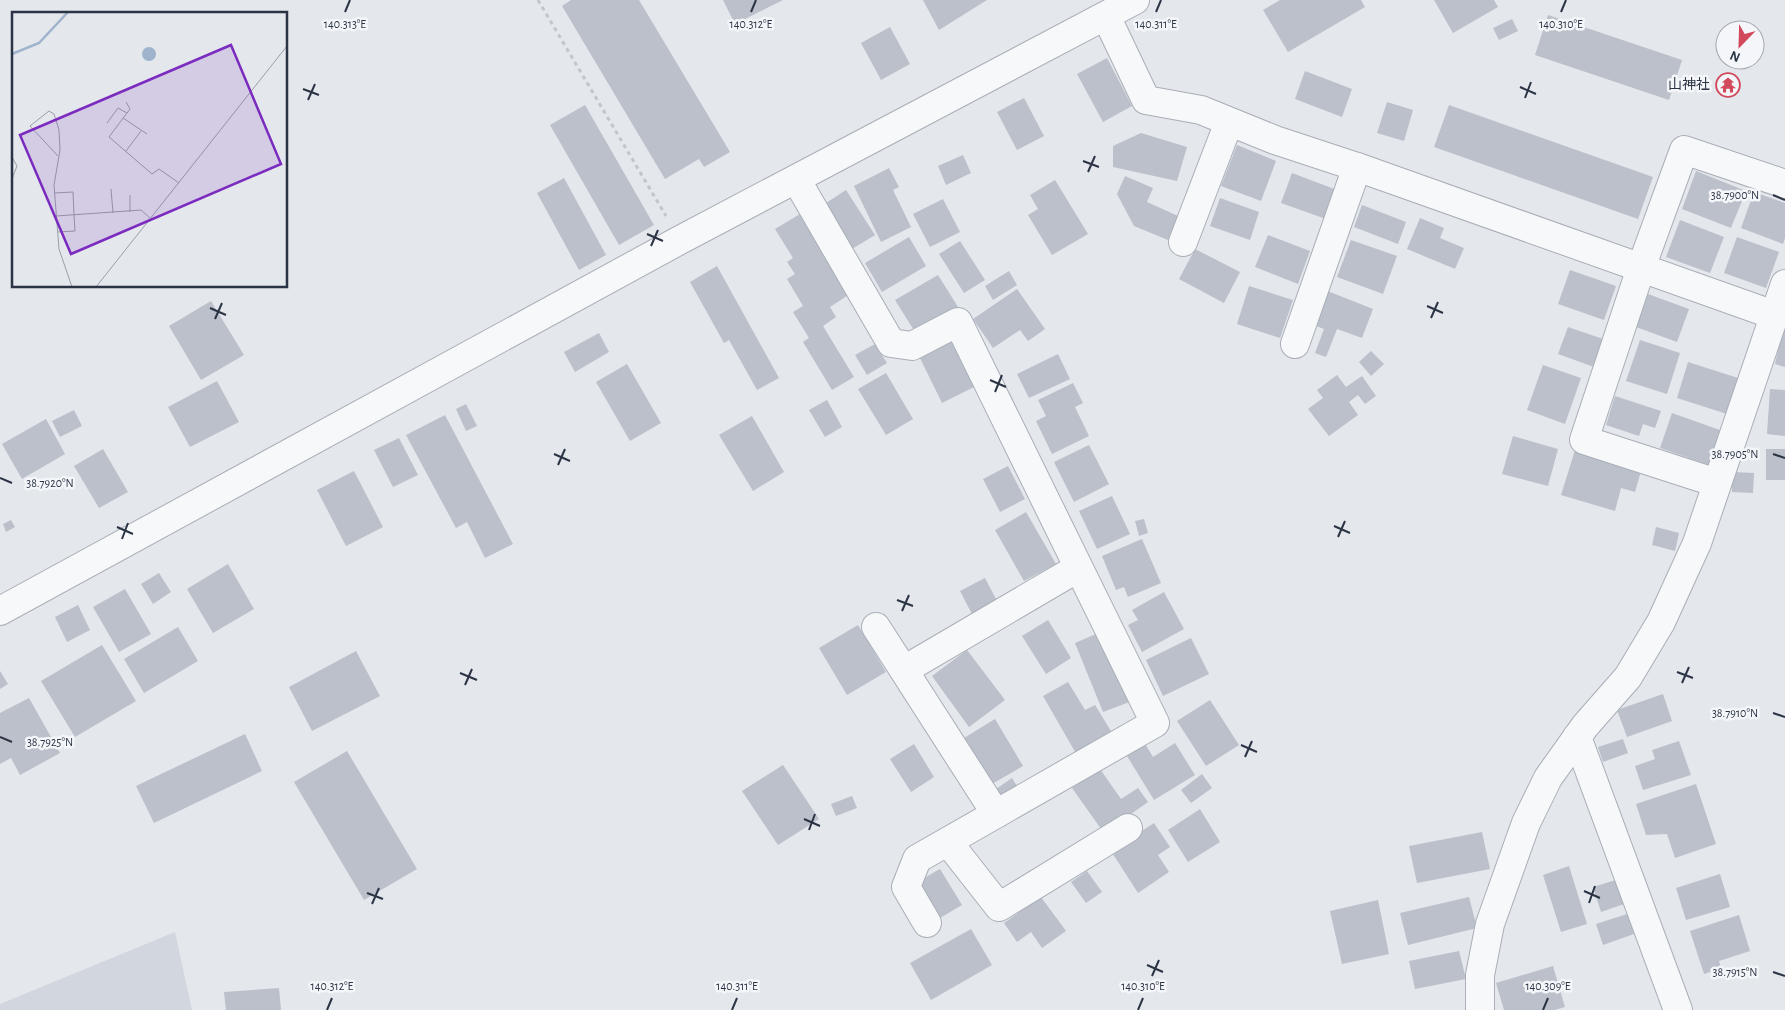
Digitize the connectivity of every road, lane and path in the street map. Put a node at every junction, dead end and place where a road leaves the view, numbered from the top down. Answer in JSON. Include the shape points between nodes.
{"nodes":[{"id":1,"x":538,"y":0,"type":"edge"},
{"id":2,"x":1136,"y":0,"type":"edge"},
{"id":3,"x":1106,"y":16,"type":"junction"},
{"id":4,"x":1229,"y":122,"type":"junction"},
{"id":5,"x":1357,"y":167,"type":"junction"},
{"id":6,"x":796,"y":179,"type":"junction"},
{"id":7,"x":1785,"y":184,"type":"edge"},
{"id":8,"x":680,"y":240,"type":"junction"},
{"id":9,"x":1182,"y":242,"type":"dead end"},
{"id":10,"x":1642,"y":268,"type":"junction"},
{"id":11,"x":1785,"y":284,"type":"edge"},
{"id":12,"x":1774,"y":315,"type":"junction"},
{"id":13,"x":1294,"y":344,"type":"dead end"},
{"id":14,"x":1717,"y":483,"type":"junction"},
{"id":15,"x":1078,"y":568,"type":"junction"},
{"id":16,"x":0,"y":611,"type":"edge"},
{"id":17,"x":876,"y":627,"type":"dead end"},
{"id":18,"x":904,"y":670,"type":"junction"},
{"id":19,"x":1577,"y":737,"type":"junction"},
{"id":20,"x":996,"y":814,"type":"junction"},
{"id":21,"x":1128,"y":828,"type":"dead end"},
{"id":22,"x":948,"y":842,"type":"junction"},
{"id":23,"x":927,"y":923,"type":"dead end"},
{"id":24,"x":1480,"y":1010,"type":"edge"},
{"id":25,"x":1678,"y":1010,"type":"edge"}],
"edges":[{"from":1,"to":8,"type":"path"},
{"from":2,"to":3,"type":"street"},
{"from":3,"to":4,"type":"street","via":[[1146,100],[1200,110]]},
{"from":3,"to":6,"type":"street"},
{"from":4,"to":5,"type":"street"},
{"from":4,"to":9,"type":"street"},
{"from":5,"to":10,"type":"street"},
{"from":5,"to":13,"type":"street"},
{"from":6,"to":8,"type":"street"},
{"from":6,"to":15,"type":"street","via":[[892,343],[912,346],[958,322]]},
{"from":7,"to":10,"type":"street","via":[[1684,150]]},
{"from":8,"to":16,"type":"street"},
{"from":10,"to":12,"type":"street"},
{"from":10,"to":14,"type":"street","via":[[1584,440]]},
{"from":11,"to":12,"type":"street"},
{"from":12,"to":14,"type":"street"},
{"from":14,"to":19,"type":"street","via":[[1697,543],[1662,622],[1628,677]]},
{"from":15,"to":18,"type":"street"},
{"from":15,"to":20,"type":"street","via":[[1155,723]]},
{"from":17,"to":18,"type":"street"},
{"from":18,"to":20,"type":"street"},
{"from":19,"to":24,"type":"street","via":[[1548,778],[1526,823],[1490,924],[1480,975]]},
{"from":19,"to":25,"type":"street"},
{"from":20,"to":22,"type":"street"},
{"from":21,"to":22,"type":"street","via":[[999,907]]},
{"from":22,"to":23,"type":"street","via":[[918,859],[906,887]]}]}
